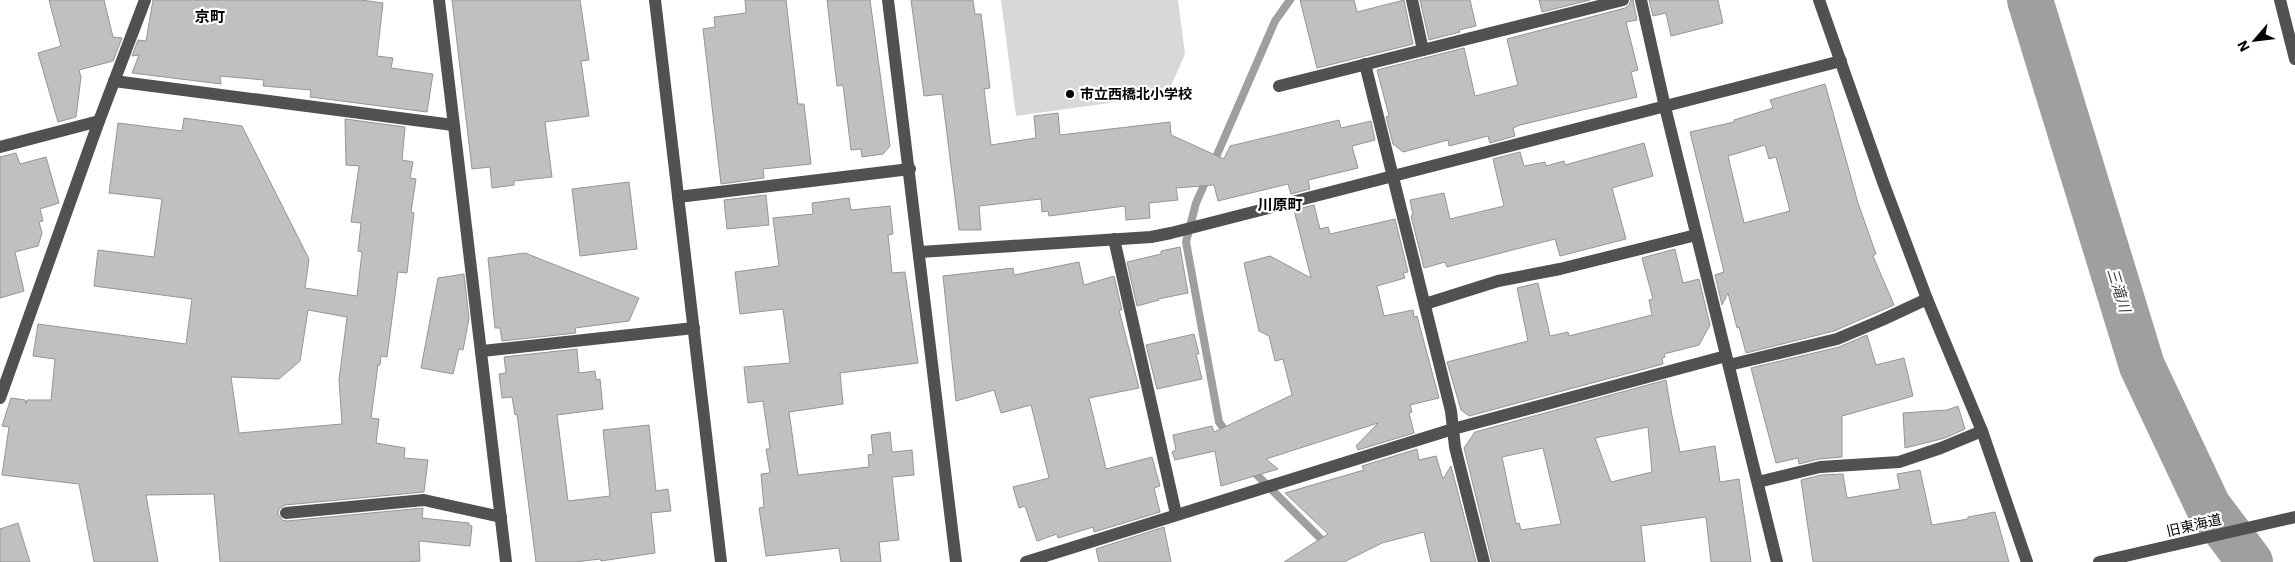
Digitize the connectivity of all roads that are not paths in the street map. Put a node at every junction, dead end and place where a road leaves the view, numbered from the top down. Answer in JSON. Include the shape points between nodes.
{"nodes":[{"id":1,"x":145,"y":0,"type":"edge"},
{"id":2,"x":439,"y":0,"type":"edge"},
{"id":3,"x":656,"y":0,"type":"edge"},
{"id":4,"x":888,"y":0,"type":"edge"},
{"id":5,"x":1412,"y":0,"type":"edge"},
{"id":6,"x":1623,"y":0,"type":"edge"},
{"id":7,"x":1641,"y":0,"type":"edge"},
{"id":8,"x":1819,"y":0,"type":"edge"},
{"id":9,"x":2280,"y":0,"type":"edge"},
{"id":10,"x":1424,"y":50,"type":"junction"},
{"id":11,"x":2295,"y":59,"type":"edge"},
{"id":12,"x":1841,"y":61,"type":"junction"},
{"id":13,"x":1365,"y":64,"type":"junction"},
{"id":14,"x":114,"y":81,"type":"junction"},
{"id":15,"x":1279,"y":86,"type":"dead end"},
{"id":16,"x":1665,"y":107,"type":"junction"},
{"id":17,"x":99,"y":121,"type":"junction"},
{"id":18,"x":453,"y":125,"type":"junction"},
{"id":19,"x":0,"y":147,"type":"edge"},
{"id":20,"x":910,"y":169,"type":"junction"},
{"id":21,"x":1393,"y":178,"type":"junction"},
{"id":22,"x":678,"y":197,"type":"junction"},
{"id":23,"x":1696,"y":235,"type":"junction"},
{"id":24,"x":1114,"y":239,"type":"junction"},
{"id":25,"x":920,"y":252,"type":"junction"},
{"id":26,"x":1927,"y":299,"type":"junction"},
{"id":27,"x":1424,"y":304,"type":"junction"},
{"id":28,"x":694,"y":328,"type":"junction"},
{"id":29,"x":482,"y":351,"type":"junction"},
{"id":30,"x":1728,"y":361,"type":"junction"},
{"id":31,"x":0,"y":398,"type":"edge"},
{"id":32,"x":1453,"y":429,"type":"junction"},
{"id":33,"x":1982,"y":431,"type":"junction"},
{"id":34,"x":1758,"y":482,"type":"junction"},
{"id":35,"x":286,"y":514,"type":"dead end"},
{"id":36,"x":1176,"y":514,"type":"junction"},
{"id":37,"x":2295,"y":517,"type":"edge"},
{"id":38,"x":501,"y":518,"type":"junction"},
{"id":39,"x":506,"y":562,"type":"edge"},
{"id":40,"x":721,"y":562,"type":"edge"},
{"id":41,"x":956,"y":562,"type":"edge"},
{"id":42,"x":1026,"y":562,"type":"edge"},
{"id":43,"x":1484,"y":562,"type":"edge"},
{"id":44,"x":1778,"y":562,"type":"edge"},
{"id":45,"x":2027,"y":562,"type":"edge"},
{"id":46,"x":2099,"y":562,"type":"edge"}],
"edges":[{"from":1,"to":14,"type":"street"},
{"from":2,"to":18,"type":"street"},
{"from":3,"to":22,"type":"street"},
{"from":4,"to":20,"type":"street"},
{"from":5,"to":10,"type":"street"},
{"from":6,"to":10,"type":"street"},
{"from":7,"to":16,"type":"street"},
{"from":8,"to":12,"type":"street"},
{"from":9,"to":11,"type":"street"},
{"from":10,"to":13,"type":"street"},
{"from":12,"to":16,"type":"street"},
{"from":12,"to":26,"type":"street"},
{"from":13,"to":15,"type":"street"},
{"from":13,"to":21,"type":"street"},
{"from":14,"to":17,"type":"street"},
{"from":14,"to":18,"type":"street"},
{"from":16,"to":21,"type":"street"},
{"from":16,"to":23,"type":"street"},
{"from":17,"to":19,"type":"street"},
{"from":17,"to":31,"type":"street"},
{"from":18,"to":29,"type":"street"},
{"from":20,"to":22,"type":"street"},
{"from":20,"to":25,"type":"street"},
{"from":21,"to":24,"type":"street","via":[[1171,233]]},
{"from":21,"to":27,"type":"street"},
{"from":22,"to":28,"type":"street"},
{"from":23,"to":27,"type":"street","via":[[1498,281]]},
{"from":23,"to":30,"type":"street"},
{"from":24,"to":25,"type":"street"},
{"from":24,"to":36,"type":"street"},
{"from":25,"to":41,"type":"street"},
{"from":26,"to":30,"type":"street","via":[[1844,336]]},
{"from":26,"to":33,"type":"street"},
{"from":27,"to":32,"type":"street"},
{"from":28,"to":29,"type":"street"},
{"from":28,"to":40,"type":"street"},
{"from":29,"to":38,"type":"street"},
{"from":30,"to":32,"type":"street"},
{"from":30,"to":34,"type":"street"},
{"from":32,"to":36,"type":"street"},
{"from":32,"to":43,"type":"street"},
{"from":33,"to":34,"type":"street","via":[[1899,462],[1820,467]]},
{"from":33,"to":45,"type":"street"},
{"from":34,"to":44,"type":"street"},
{"from":35,"to":38,"type":"street","via":[[424,500]]},
{"from":36,"to":42,"type":"street"},
{"from":37,"to":46,"type":"street","name":"旧東海道"},
{"from":38,"to":39,"type":"street"}]}
